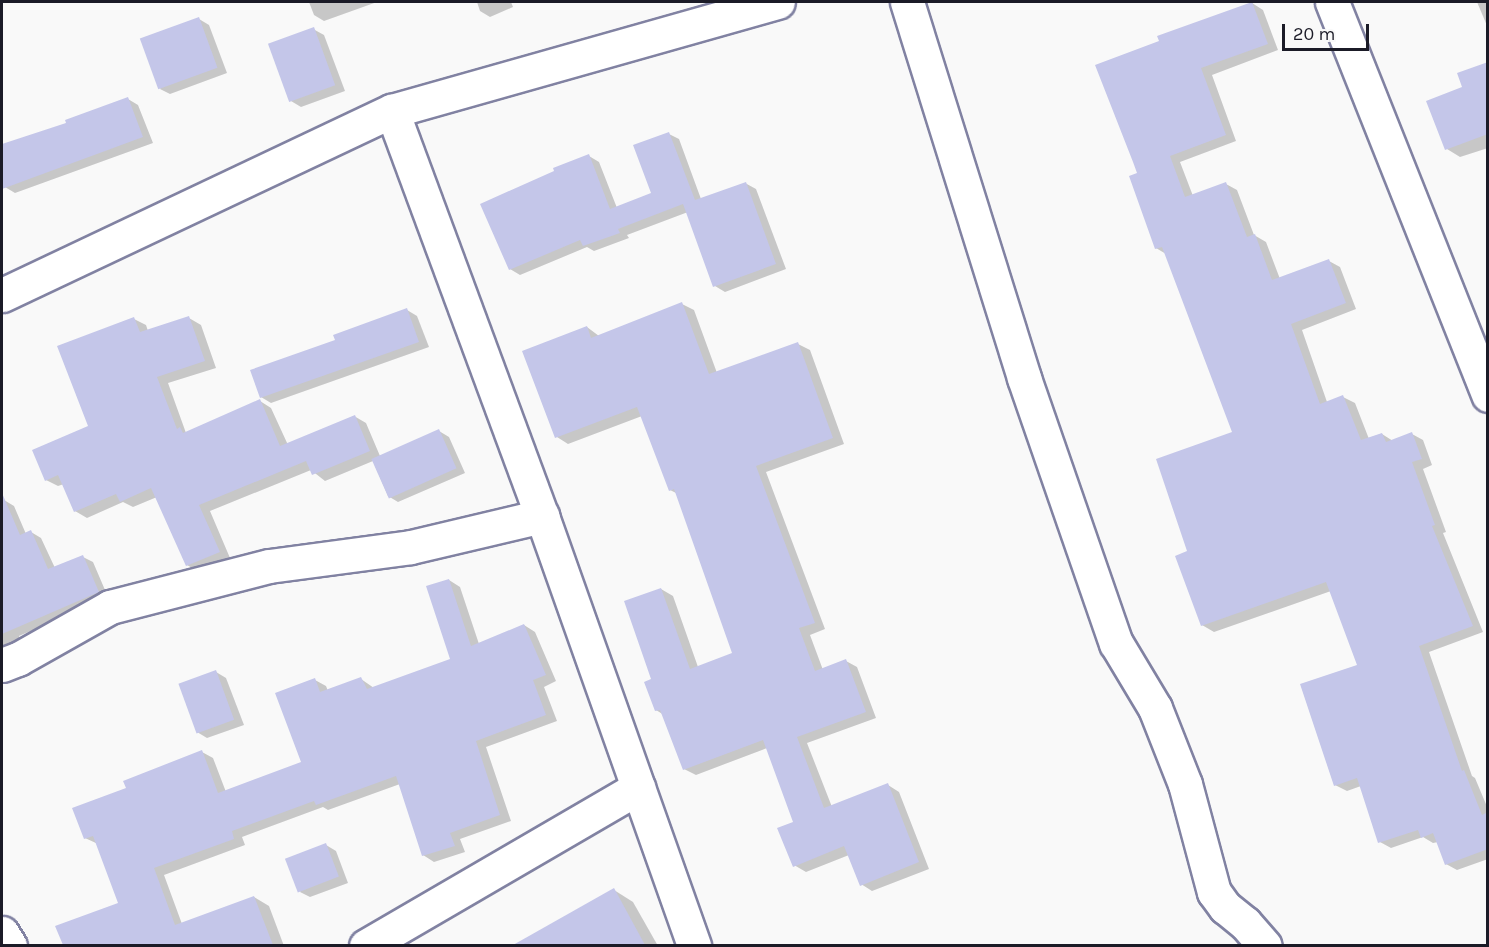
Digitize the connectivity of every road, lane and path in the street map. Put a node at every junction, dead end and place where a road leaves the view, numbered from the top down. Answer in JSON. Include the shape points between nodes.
{"nodes":[{"id":1,"x":778,"y":2,"type":"edge"},
{"id":2,"x":907,"y":2,"type":"edge"},
{"id":3,"x":1332,"y":2,"type":"edge"},
{"id":4,"x":392,"y":111,"type":"junction"},
{"id":5,"x":2,"y":295,"type":"edge"},
{"id":6,"x":1488,"y":395,"type":"edge"},
{"id":7,"x":542,"y":516,"type":"junction"},
{"id":8,"x":2,"y":665,"type":"edge"},
{"id":9,"x":638,"y":788,"type":"junction"},
{"id":10,"x":2,"y":933,"type":"edge"},
{"id":11,"x":10,"y":945,"type":"edge"},
{"id":12,"x":366,"y":945,"type":"edge"},
{"id":13,"x":693,"y":945,"type":"edge"},
{"id":14,"x":1265,"y":945,"type":"edge"}],
"edges":[{"from":1,"to":4,"type":"street"},
{"from":2,"to":14,"type":"street","via":[[1023,378],[1116,643],[1155,708],[1185,784],[1214,892]]},
{"from":3,"to":6,"type":"street"},
{"from":4,"to":5,"type":"street"},
{"from":4,"to":7,"type":"street"},
{"from":7,"to":8,"type":"street","via":[[411,547],[269,566],[110,607]]},
{"from":7,"to":9,"type":"street"},
{"from":9,"to":12,"type":"street"},
{"from":9,"to":13,"type":"street"},
{"from":10,"to":11,"type":"street"}]}
